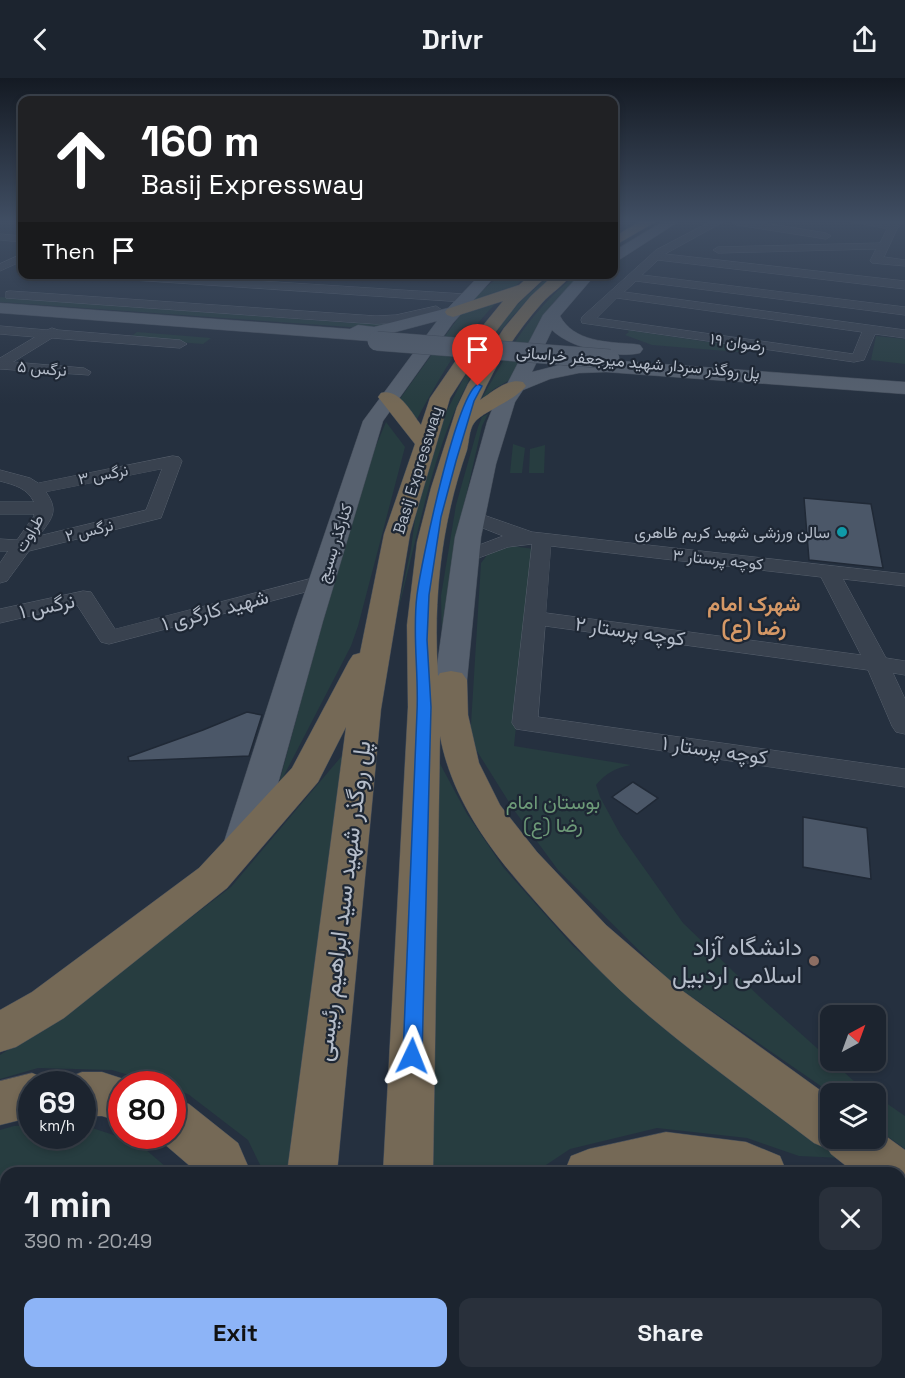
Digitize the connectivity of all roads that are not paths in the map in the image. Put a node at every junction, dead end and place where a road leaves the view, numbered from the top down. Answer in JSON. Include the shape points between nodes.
{"nodes":[{"id":1,"x":218,"y":283,"type":"edge"},
{"id":2,"x":370,"y":283,"type":"edge"},
{"id":3,"x":532,"y":283,"type":"edge"},
{"id":4,"x":556,"y":283,"type":"edge"},
{"id":5,"x":581,"y":283,"type":"edge"},
{"id":6,"x":626,"y":283,"type":"edge"},
{"id":7,"x":676,"y":283,"type":"edge"},
{"id":8,"x":790,"y":283,"type":"edge"},
{"id":9,"x":884,"y":283,"type":"edge"},
{"id":10,"x":233,"y":284,"type":"joint"},
{"id":11,"x":905,"y":285,"type":"edge"},
{"id":12,"x":526,"y":288,"type":"junction"},
{"id":13,"x":467,"y":291,"type":"edge"},
{"id":14,"x":613,"y":294,"type":"junction"},
{"id":15,"x":781,"y":296,"type":"junction"},
{"id":16,"x":5,"y":302,"type":"edge"},
{"id":17,"x":349,"y":305,"type":"junction"},
{"id":18,"x":905,"y":311,"type":"edge"},
{"id":19,"x":0,"y":315,"type":"edge"},
{"id":20,"x":551,"y":315,"type":"junction"},
{"id":21,"x":73,"y":320,"type":"junction"},
{"id":22,"x":116,"y":320,"type":"junction"},
{"id":23,"x":759,"y":329,"type":"junction"},
{"id":24,"x":870,"y":329,"type":"junction"},
{"id":25,"x":0,"y":330,"type":"edge"},
{"id":26,"x":50,"y":334,"type":"junction"},
{"id":27,"x":905,"y":334,"type":"edge"},
{"id":28,"x":374,"y":340,"type":"junction"},
{"id":29,"x":180,"y":344,"type":"dead end"},
{"id":30,"x":648,"y":350,"type":"dead end"},
{"id":31,"x":608,"y":353,"type":"junction"},
{"id":32,"x":706,"y":355,"type":"dead end"},
{"id":33,"x":0,"y":364,"type":"edge"},
{"id":34,"x":582,"y":366,"type":"junction"},
{"id":35,"x":84,"y":372,"type":"dead end"},
{"id":36,"x":905,"y":375,"type":"edge"},
{"id":37,"x":865,"y":377,"type":"junction"},
{"id":38,"x":516,"y":386,"type":"junction"},
{"id":39,"x":905,"y":386,"type":"edge"},
{"id":40,"x":395,"y":387,"type":"junction"},
{"id":41,"x":464,"y":420,"type":"junction"},
{"id":42,"x":424,"y":442,"type":"junction"},
{"id":43,"x":0,"y":475,"type":"edge"},
{"id":44,"x":34,"y":489,"type":"junction"},
{"id":45,"x":0,"y":508,"type":"edge"},
{"id":46,"x":43,"y":508,"type":"junction"},
{"id":47,"x":154,"y":514,"type":"joint"},
{"id":48,"x":472,"y":517,"type":"junction"},
{"id":49,"x":536,"y":539,"type":"junction"},
{"id":50,"x":0,"y":545,"type":"edge"},
{"id":51,"x":24,"y":546,"type":"junction"},
{"id":52,"x":465,"y":557,"type":"junction"},
{"id":53,"x":828,"y":571,"type":"junction"},
{"id":54,"x":0,"y":577,"type":"edge"},
{"id":55,"x":905,"y":580,"type":"edge"},
{"id":56,"x":321,"y":582,"type":"junction"},
{"id":57,"x":0,"y":616,"type":"edge"},
{"id":58,"x":534,"y":618,"type":"junction"},
{"id":59,"x":380,"y":630,"type":"junction"},
{"id":60,"x":109,"y":637,"type":"joint"},
{"id":61,"x":877,"y":664,"type":"junction"},
{"id":62,"x":905,"y":668,"type":"edge"},
{"id":63,"x":451,"y":680,"type":"joint"},
{"id":64,"x":905,"y":726,"type":"edge"},
{"id":65,"x":905,"y":778,"type":"edge"},
{"id":66,"x":242,"y":845,"type":"junction"},
{"id":67,"x":0,"y":1033,"type":"edge"},
{"id":68,"x":18,"y":1098,"type":"edge"},
{"id":69,"x":0,"y":1103,"type":"edge"},
{"id":70,"x":820,"y":1118,"type":"edge"},
{"id":71,"x":186,"y":1132,"type":"edge"},
{"id":72,"x":863,"y":1149,"type":"edge"},
{"id":73,"x":223,"y":1167,"type":"edge"},
{"id":74,"x":313,"y":1167,"type":"edge"},
{"id":75,"x":408,"y":1167,"type":"edge"},
{"id":76,"x":616,"y":1167,"type":"edge"},
{"id":77,"x":748,"y":1167,"type":"edge"},
{"id":78,"x":887,"y":1167,"type":"edge"}],
"edges":[{"from":1,"to":10,"type":"street"},
{"from":2,"to":17,"type":"street"},
{"from":3,"to":12,"type":"highway","name":"Basij Expressway"},
{"from":4,"to":41,"type":"highway","name":"Basij Expressway","via":[[519,320],[493,357]]},
{"from":5,"to":20,"type":"main road"},
{"from":6,"to":14,"type":"street"},
{"from":7,"to":15,"type":"street"},
{"from":8,"to":15,"type":"street"},
{"from":9,"to":11,"type":"street"},
{"from":10,"to":17,"type":"street"},
{"from":12,"to":13,"type":"highway"},
{"from":12,"to":42,"type":"highway","name":"Basij Expressway","via":[[469,354],[440,398]]},
{"from":13,"to":17,"type":"street"},
{"from":13,"to":17,"type":"street","via":[[387,320]]},
{"from":13,"to":28,"type":"main road"},
{"from":13,"to":40,"type":"main road","name":"کنارگذر بسیج"},
{"from":14,"to":23,"type":"street"},
{"from":14,"to":23,"type":"street","name":"رضوان ۱۹","via":[[587,320]]},
{"from":15,"to":18,"type":"street"},
{"from":15,"to":23,"type":"street"},
{"from":16,"to":17,"type":"street"},
{"from":16,"to":22,"type":"main road"},
{"from":19,"to":21,"type":"main road"},
{"from":20,"to":31,"type":"main road","via":[[555,326],[567,336]]},
{"from":20,"to":38,"type":"main road"},
{"from":21,"to":22,"type":"main road"},
{"from":21,"to":26,"type":"street"},
{"from":22,"to":28,"type":"main road","name":"پل روگذر سردار شهید میرجعفر خراسانی"},
{"from":22,"to":28,"type":"main road","via":[[117,328]]},
{"from":23,"to":24,"type":"street"},
{"from":23,"to":24,"type":"street","name":"رضوان ۱۹","via":[[854,358],[859,357]]},
{"from":24,"to":27,"type":"street"},
{"from":25,"to":26,"type":"street"},
{"from":26,"to":29,"type":"street"},
{"from":26,"to":33,"type":"street"},
{"from":28,"to":31,"type":"main road","name":"پل روگذر سردار شهید میرجعفر خراسانی","bridge":true},
{"from":28,"to":40,"type":"main road","via":[[400,362]]},
{"from":30,"to":31,"type":"main road"},
{"from":31,"to":34,"type":"main road","via":[[573,352],[571,356]]},
{"from":31,"to":37,"type":"main road","name":"پل روگذر سردار شهید میرجعفر خراسانی"},
{"from":32,"to":36,"type":"main road"},
{"from":33,"to":35,"type":"street","name":"نرگس ۵"},
{"from":34,"to":38,"type":"main road","via":[[556,369]]},
{"from":34,"to":39,"type":"main road"},
{"from":36,"to":37,"type":"main road"},
{"from":37,"to":39,"type":"main road"},
{"from":38,"to":41,"type":"highway"},
{"from":38,"to":48,"type":"main road","via":[[497,422]]},
{"from":40,"to":42,"type":"highway"},
{"from":40,"to":56,"type":"main road","name":"کنارگذر بسیج","via":[[373,421]]},
{"from":41,"to":75,"type":"highway","name":"Basij Expressway","via":[[432,535],[423,595],[424,707]]},
{"from":42,"to":59,"type":"highway","name":"Basij Expressway","via":[[397,534]]},
{"from":43,"to":44,"type":"street","name":"طراوت"},
{"from":44,"to":46,"type":"street","name":"طراوت"},
{"from":44,"to":47,"type":"street","name":"نرگس ۳","via":[[172,460]]},
{"from":45,"to":46,"type":"street"},
{"from":46,"to":51,"type":"street","name":"طراوت","via":[[44,516]]},
{"from":47,"to":51,"type":"street","name":"نرگس ۲"},
{"from":48,"to":49,"type":"street"},
{"from":48,"to":52,"type":"main road"},
{"from":49,"to":52,"type":"street","via":[[504,542]]},
{"from":49,"to":53,"type":"street","name":"کوچه پرستار ۳"},
{"from":49,"to":58,"type":"street"},
{"from":50,"to":51,"type":"street","name":"نرگس ۲"},
{"from":51,"to":54,"type":"street","name":"طراوت"},
{"from":52,"to":63,"type":"main road"},
{"from":53,"to":55,"type":"street","name":"کوچه پرستار ۳"},
{"from":53,"to":61,"type":"street"},
{"from":56,"to":60,"type":"street","name":"شهید کارگری ۱"},
{"from":56,"to":66,"type":"main road","name":"کنارگذر بسیج"},
{"from":57,"to":60,"type":"street","name":"نرگس ۱","via":[[83,597]]},
{"from":58,"to":61,"type":"street","name":"کوچه پرستار ۲"},
{"from":58,"to":65,"type":"street","name":"کوچه پرستار ۱","via":[[525,723]]},
{"from":59,"to":66,"type":"highway","via":[[306,774]]},
{"from":59,"to":74,"type":"highway","name":"پل روگذر شهید سید ابراهیم رئیسی","via":[[365,709]]},
{"from":61,"to":62,"type":"street","name":"کوچه پرستار ۲"},
{"from":61,"to":64,"type":"street"},
{"from":63,"to":70,"type":"highway","via":[[452,715],[462,763],[485,811],[523,862],[591,936],[664,1002]]},
{"from":66,"to":67,"type":"highway","via":[[213,878],[48,1005]]},
{"from":68,"to":69,"type":"highway"},
{"from":71,"to":73,"type":"highway"},
{"from":72,"to":78,"type":"highway"},
{"from":76,"to":77,"type":"highway","via":[[666,1156]]}]}
